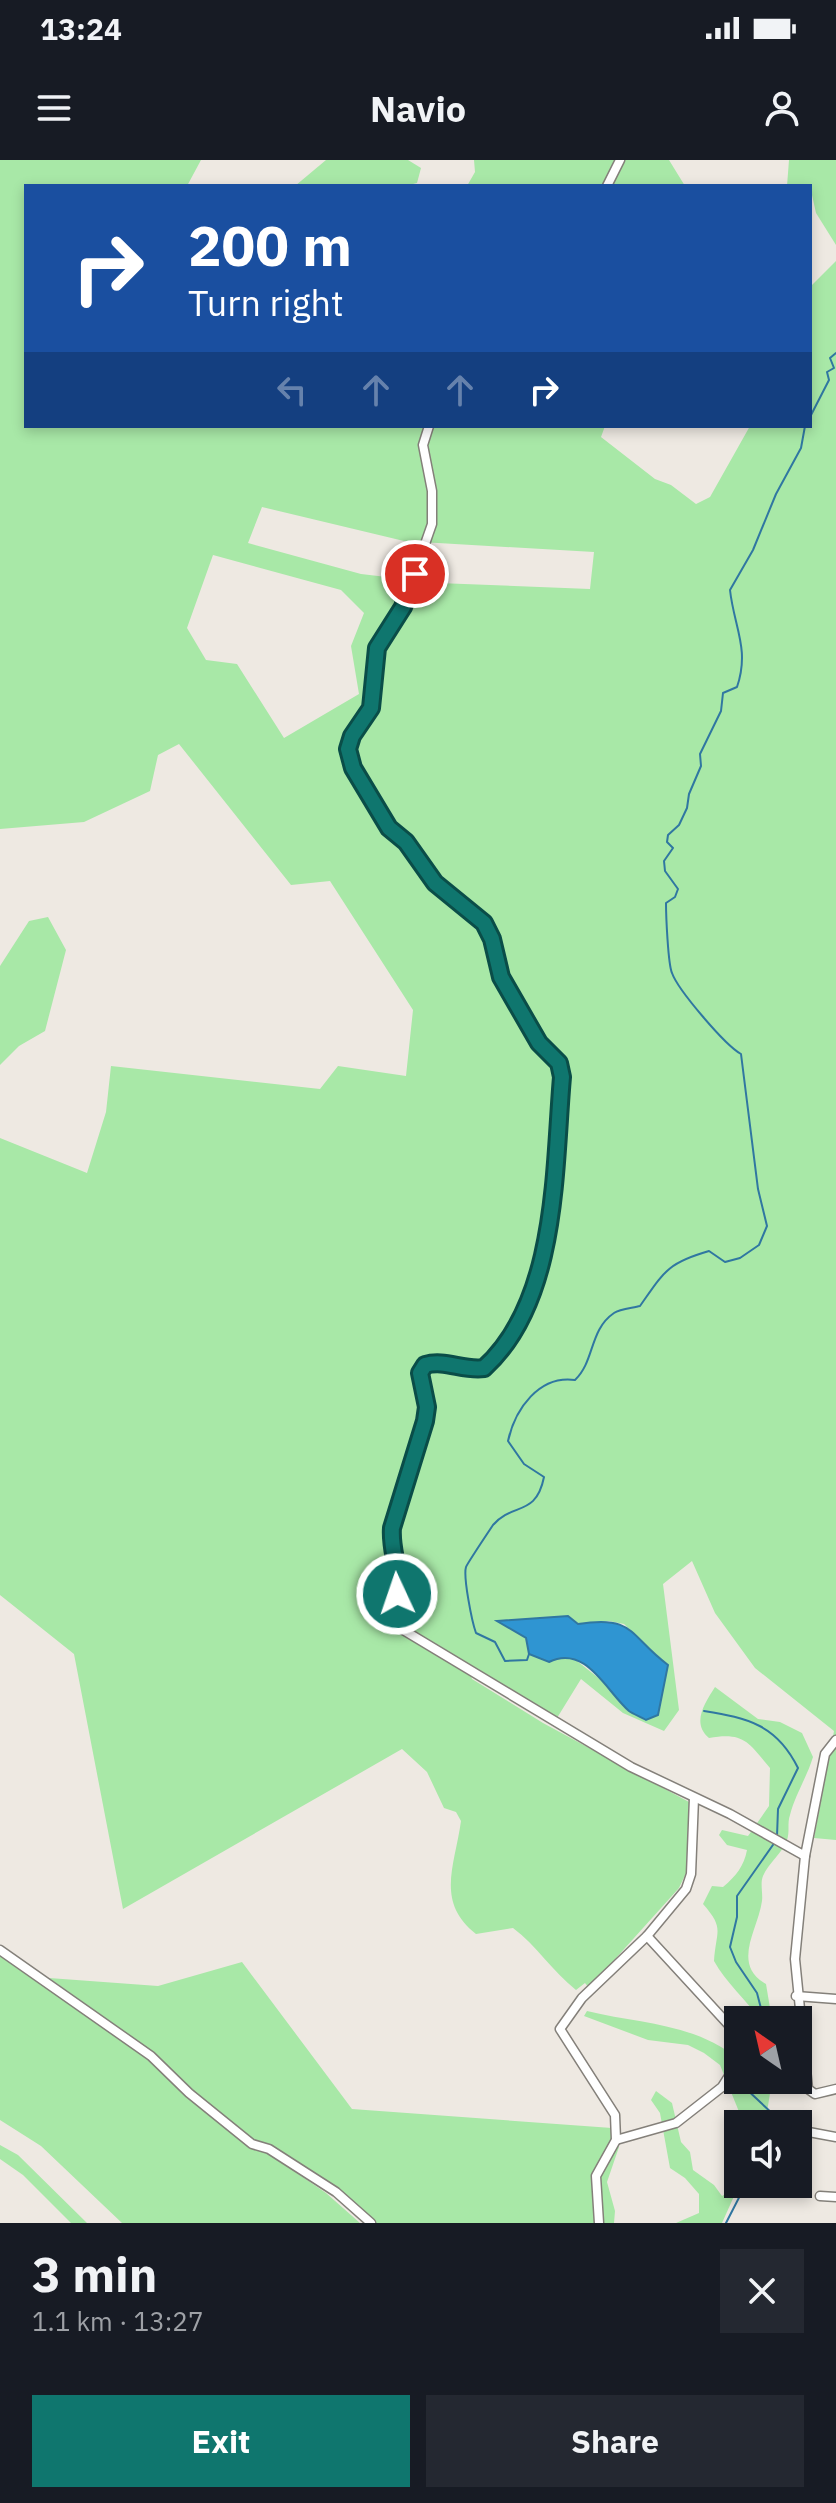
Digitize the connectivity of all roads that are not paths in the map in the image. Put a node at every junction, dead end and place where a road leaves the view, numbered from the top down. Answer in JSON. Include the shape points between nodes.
{"nodes":[{"id":1,"x":620,"y":160,"type":"edge"},
{"id":2,"x":608,"y":184,"type":"edge"},
{"id":3,"x":428,"y":428,"type":"edge"},
{"id":4,"x":836,"y":1740,"type":"edge"},
{"id":5,"x":694,"y":1798,"type":"junction"},
{"id":6,"x":805,"y":1856,"type":"junction"},
{"id":7,"x":647,"y":1936,"type":"junction"},
{"id":8,"x":0,"y":1950,"type":"edge"},
{"id":9,"x":796,"y":1996,"type":"junction"},
{"id":10,"x":836,"y":1999,"type":"edge"},
{"id":11,"x":724,"y":2020,"type":"edge"},
{"id":12,"x":724,"y":2084,"type":"edge"},
{"id":13,"x":836,"y":2089,"type":"edge"},
{"id":14,"x":812,"y":2133,"type":"edge"},
{"id":15,"x":836,"y":2137,"type":"edge"},
{"id":16,"x":616,"y":2140,"type":"junction"},
{"id":17,"x":820,"y":2196,"type":"dead end"},
{"id":18,"x":836,"y":2197,"type":"edge"},
{"id":19,"x":371,"y":2223,"type":"edge"},
{"id":20,"x":599,"y":2223,"type":"edge"}],
"edges":[{"from":1,"to":2,"type":"street"},
{"from":3,"to":5,"type":"street","via":[[423,445],[432,524],[403,607],[377,648],[371,708],[348,749],[353,768],[389,828],[406,842],[435,883],[484,923],[501,977],[539,1043],[559,1063],[562,1077],[545,1251],[532,1293],[504,1347],[484,1368],[434,1362],[420,1373],[425,1421],[392,1528],[400,1578],[395,1625],[556,1724]]},
{"from":4,"to":6,"type":"street","via":[[825,1754]]},
{"from":5,"to":6,"type":"street"},
{"from":5,"to":7,"type":"street","via":[[691,1874],[679,1900]]},
{"from":6,"to":9,"type":"street"},
{"from":7,"to":11,"type":"street"},
{"from":7,"to":16,"type":"street","via":[[582,1998],[560,2029],[615,2115]]},
{"from":8,"to":19,"type":"street","via":[[151,2056],[252,2144],[269,2149],[336,2192]]},
{"from":9,"to":10,"type":"street"},
{"from":9,"to":13,"type":"street","via":[[808,2089],[821,2094]]},
{"from":12,"to":16,"type":"street","via":[[676,2123]]},
{"from":14,"to":15,"type":"street"},
{"from":16,"to":20,"type":"street","via":[[596,2176]]},
{"from":17,"to":18,"type":"street"}]}
